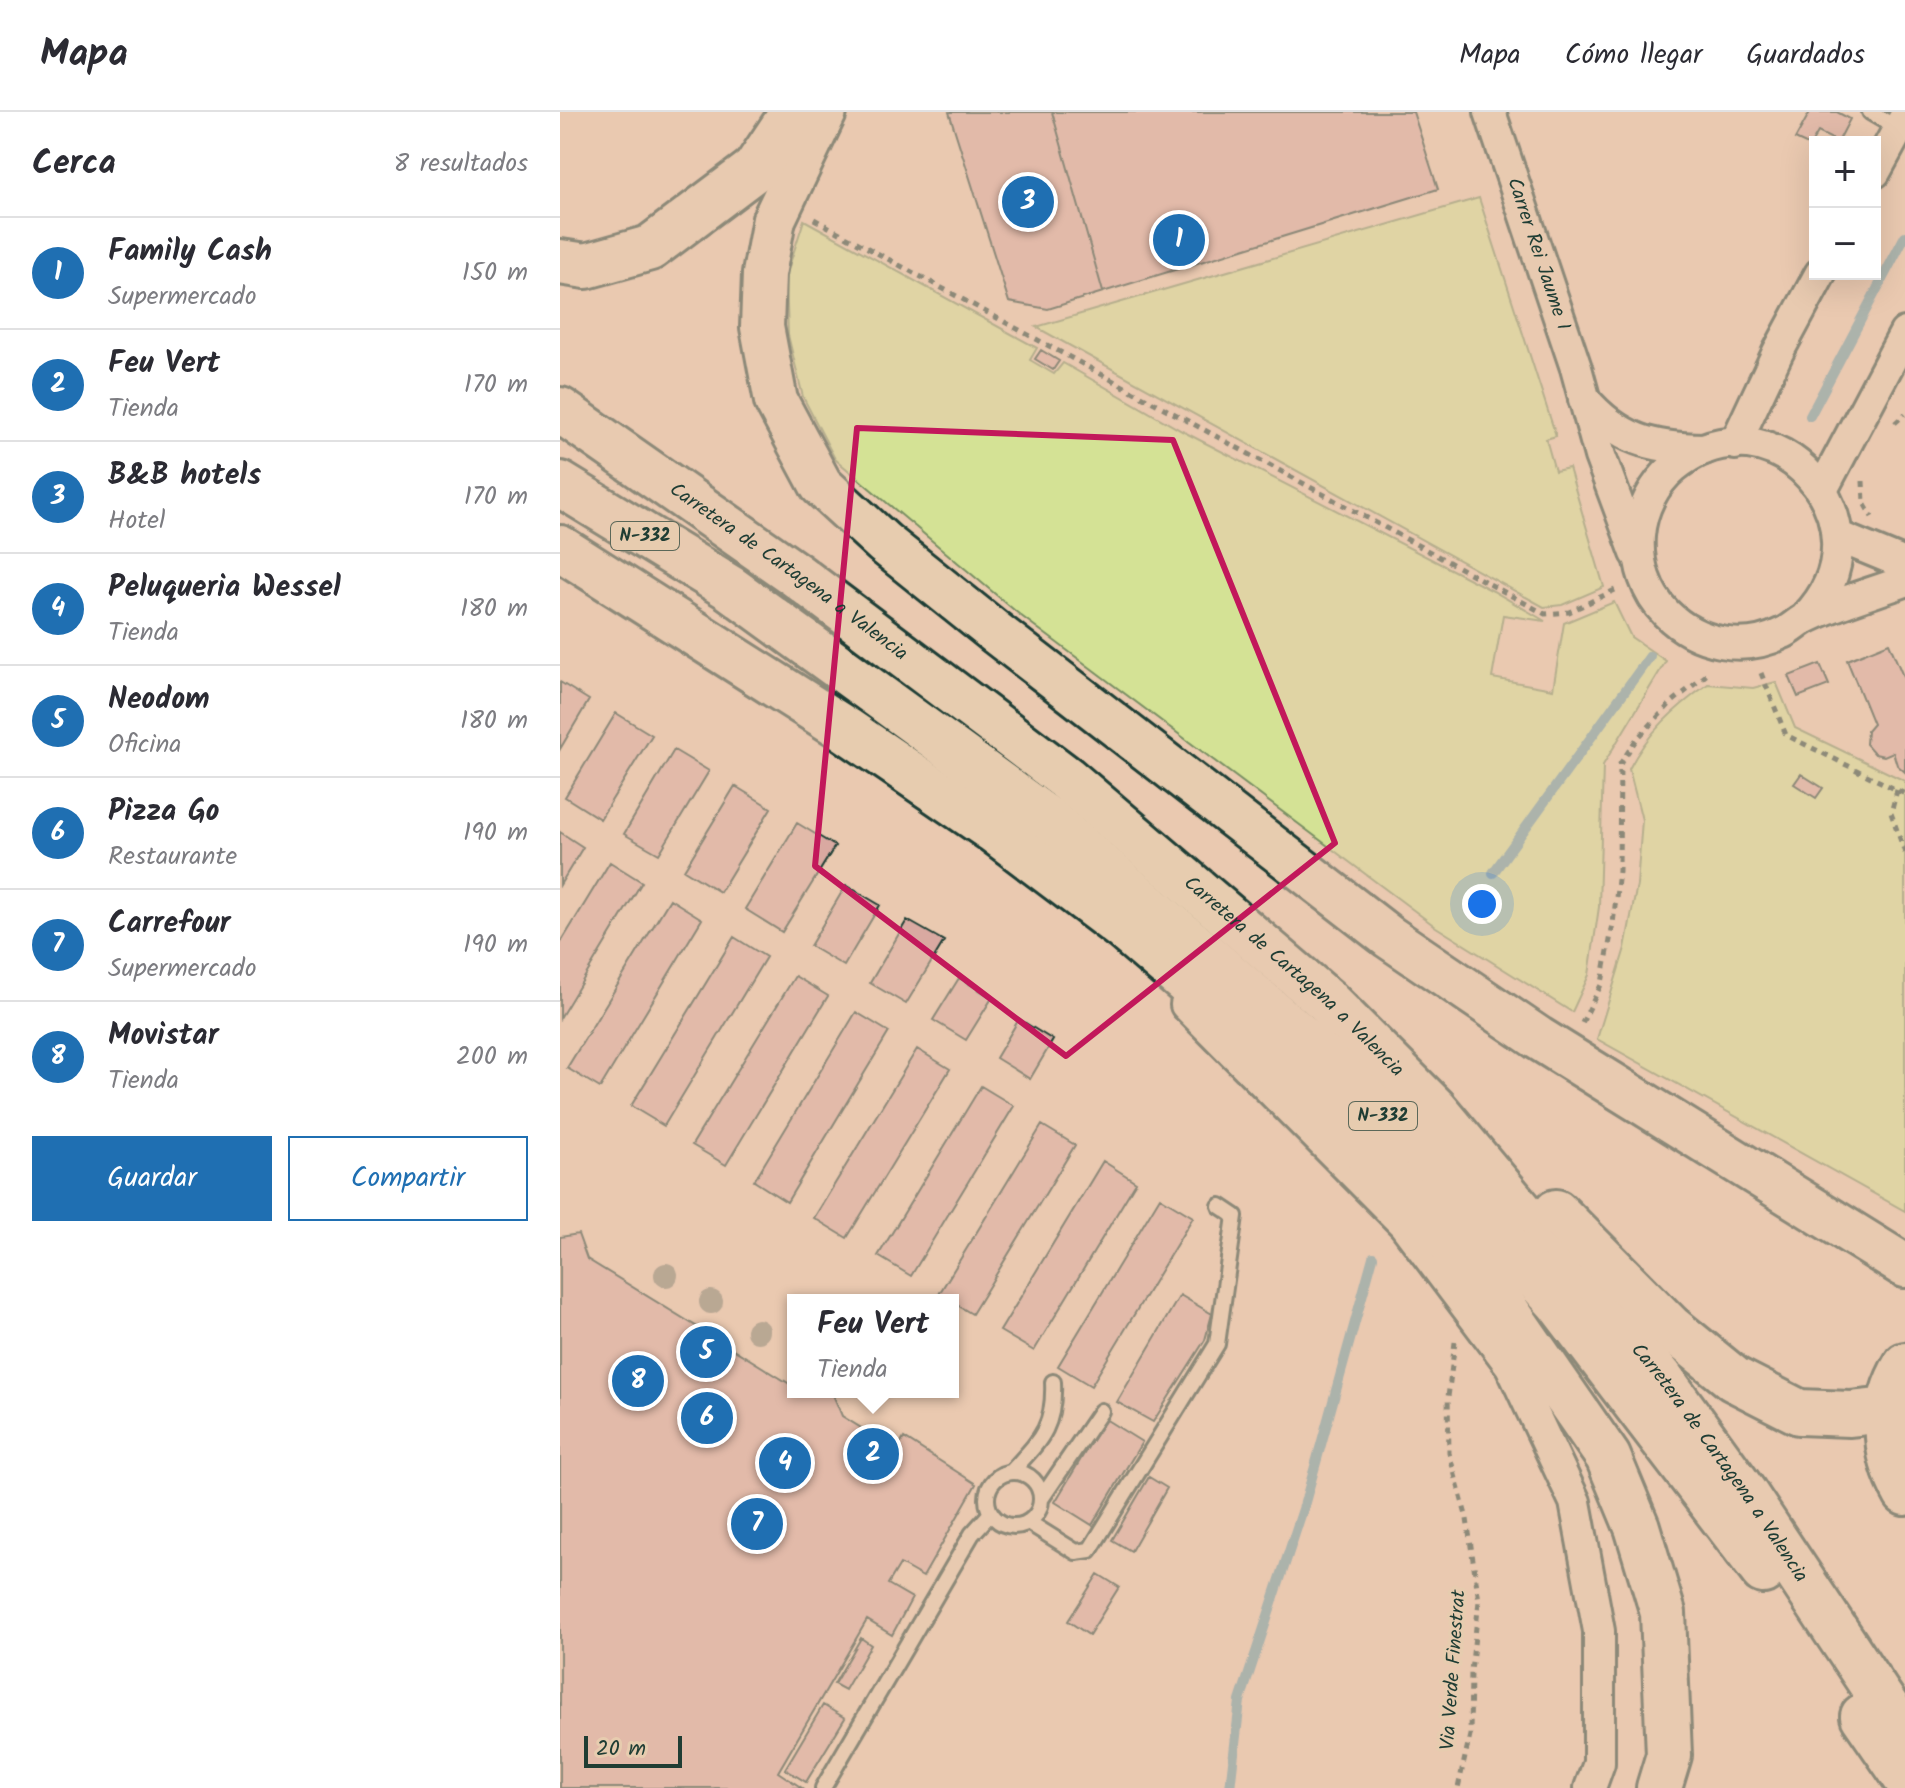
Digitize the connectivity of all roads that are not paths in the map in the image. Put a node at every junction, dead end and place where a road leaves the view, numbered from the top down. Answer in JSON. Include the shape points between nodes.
{"nodes":[{"id":1,"x":825,"y":112,"type":"edge"},
{"id":2,"x":1490,"y":112,"type":"edge"},
{"id":3,"x":1870,"y":112,"type":"edge"},
{"id":4,"x":790,"y":117,"type":"edge"},
{"id":5,"x":1902,"y":123,"type":"edge"},
{"id":6,"x":1881,"y":161,"type":"edge"},
{"id":7,"x":560,"y":262,"type":"edge"},
{"id":8,"x":1817,"y":280,"type":"edge"},
{"id":9,"x":1905,"y":333,"type":"edge"},
{"id":10,"x":1584,"y":398,"type":"junction"},
{"id":11,"x":560,"y":410,"type":"edge"},
{"id":12,"x":1721,"y":447,"type":"junction"},
{"id":13,"x":560,"y":484,"type":"edge"},
{"id":14,"x":1822,"y":490,"type":"junction"},
{"id":15,"x":1837,"y":536,"type":"junction"},
{"id":16,"x":560,"y":548,"type":"edge"},
{"id":17,"x":1640,"y":562,"type":"junction"},
{"id":18,"x":1905,"y":564,"type":"edge"},
{"id":19,"x":1905,"y":581,"type":"edge"},
{"id":20,"x":1806,"y":617,"type":"junction"},
{"id":21,"x":1124,"y":929,"type":"junction"},
{"id":22,"x":1326,"y":1000,"type":"junction"},
{"id":23,"x":1220,"y":1206,"type":"dead end"},
{"id":24,"x":1905,"y":1266,"type":"edge"},
{"id":25,"x":1905,"y":1364,"type":"edge"},
{"id":26,"x":1053,"y":1382,"type":"dead end"},
{"id":27,"x":1887,"y":1410,"type":"junction"},
{"id":28,"x":1101,"y":1411,"type":"dead end"},
{"id":29,"x":1011,"y":1472,"type":"junction"},
{"id":30,"x":1905,"y":1494,"type":"edge"},
{"id":31,"x":1041,"y":1499,"type":"junction"},
{"id":32,"x":991,"y":1513,"type":"junction"},
{"id":33,"x":1028,"y":1522,"type":"junction"},
{"id":34,"x":1905,"y":1735,"type":"edge"},
{"id":35,"x":1905,"y":1777,"type":"edge"},
{"id":36,"x":823,"y":1788,"type":"edge"},
{"id":37,"x":1590,"y":1788,"type":"edge"},
{"id":38,"x":1659,"y":1788,"type":"edge"}],
"edges":[{"from":1,"to":24,"type":"main road","via":[[774,219],[762,327],[776,401],[821,485],[995,632],[1389,937],[1538,1038]]},
{"from":2,"to":10,"type":"street","name":"Carrer Rei Jaume I"},
{"from":3,"to":5,"type":"lane"},
{"from":4,"to":7,"type":"highway","via":[[755,169],[650,248],[586,266]]},
{"from":5,"to":6,"type":"street"},
{"from":8,"to":12,"type":"street"},
{"from":9,"to":14,"type":"street"},
{"from":10,"to":12,"type":"street","name":"Carrer Rei Jaume I","via":[[1600,417],[1638,442],[1671,448]]},
{"from":10,"to":17,"type":"street","name":"Carrer Rei Jaume I"},
{"from":11,"to":22,"type":"highway","name":"Carretera de Cartagena a Valencia","number":"N-332","via":[[796,575],[1003,730]]},
{"from":12,"to":14,"type":"street","via":[[1758,446],[1786,456]]},
{"from":12,"to":17,"type":"street","via":[[1675,466],[1654,489],[1640,525]]},
{"from":13,"to":35,"type":"highway","name":"Carretera de Cartagena a Valencia","number":"N-332","via":[[730,588],[1045,817],[1304,1039],[1419,1151],[1557,1301],[1739,1538]]},
{"from":14,"to":15,"type":"street"},
{"from":15,"to":18,"type":"street"},
{"from":15,"to":20,"type":"street","via":[[1832,576]]},
{"from":16,"to":21,"type":"highway","via":[[845,729],[993,830]]},
{"from":17,"to":20,"type":"street","via":[[1663,610],[1686,629],[1714,641],[1763,641]]},
{"from":19,"to":20,"type":"street"},
{"from":21,"to":37,"type":"street","via":[[1199,1021],[1404,1224],[1511,1366],[1575,1502],[1599,1631],[1599,1763]]},
{"from":21,"to":38,"type":"highway","via":[[1238,1027],[1344,1129],[1486,1281],[1608,1457],[1637,1527],[1663,1613],[1669,1755]]},
{"from":22,"to":27,"type":"highway","via":[[1438,1090],[1670,1327],[1734,1379],[1799,1412]]},
{"from":22,"to":34,"type":"highway","name":"Carretera de Cartagena a Valencia","number":"N-332","via":[[1435,1109],[1660,1377],[1745,1494]]},
{"from":23,"to":33,"type":"lane","via":[[1235,1216],[1217,1344],[1090,1550],[1076,1552]]},
{"from":25,"to":27,"type":"main road"},
{"from":26,"to":29,"type":"lane","via":[[1054,1408],[1046,1433]]},
{"from":27,"to":30,"type":"main road","via":[[1888,1451]]},
{"from":28,"to":31,"type":"lane"},
{"from":29,"to":31,"type":"lane","via":[[1028,1476]]},
{"from":29,"to":32,"type":"lane","via":[[991,1485]]},
{"from":31,"to":33,"type":"lane"},
{"from":32,"to":33,"type":"lane","via":[[1006,1524]]},
{"from":32,"to":36,"type":"lane","via":[[972,1534]]}]}
